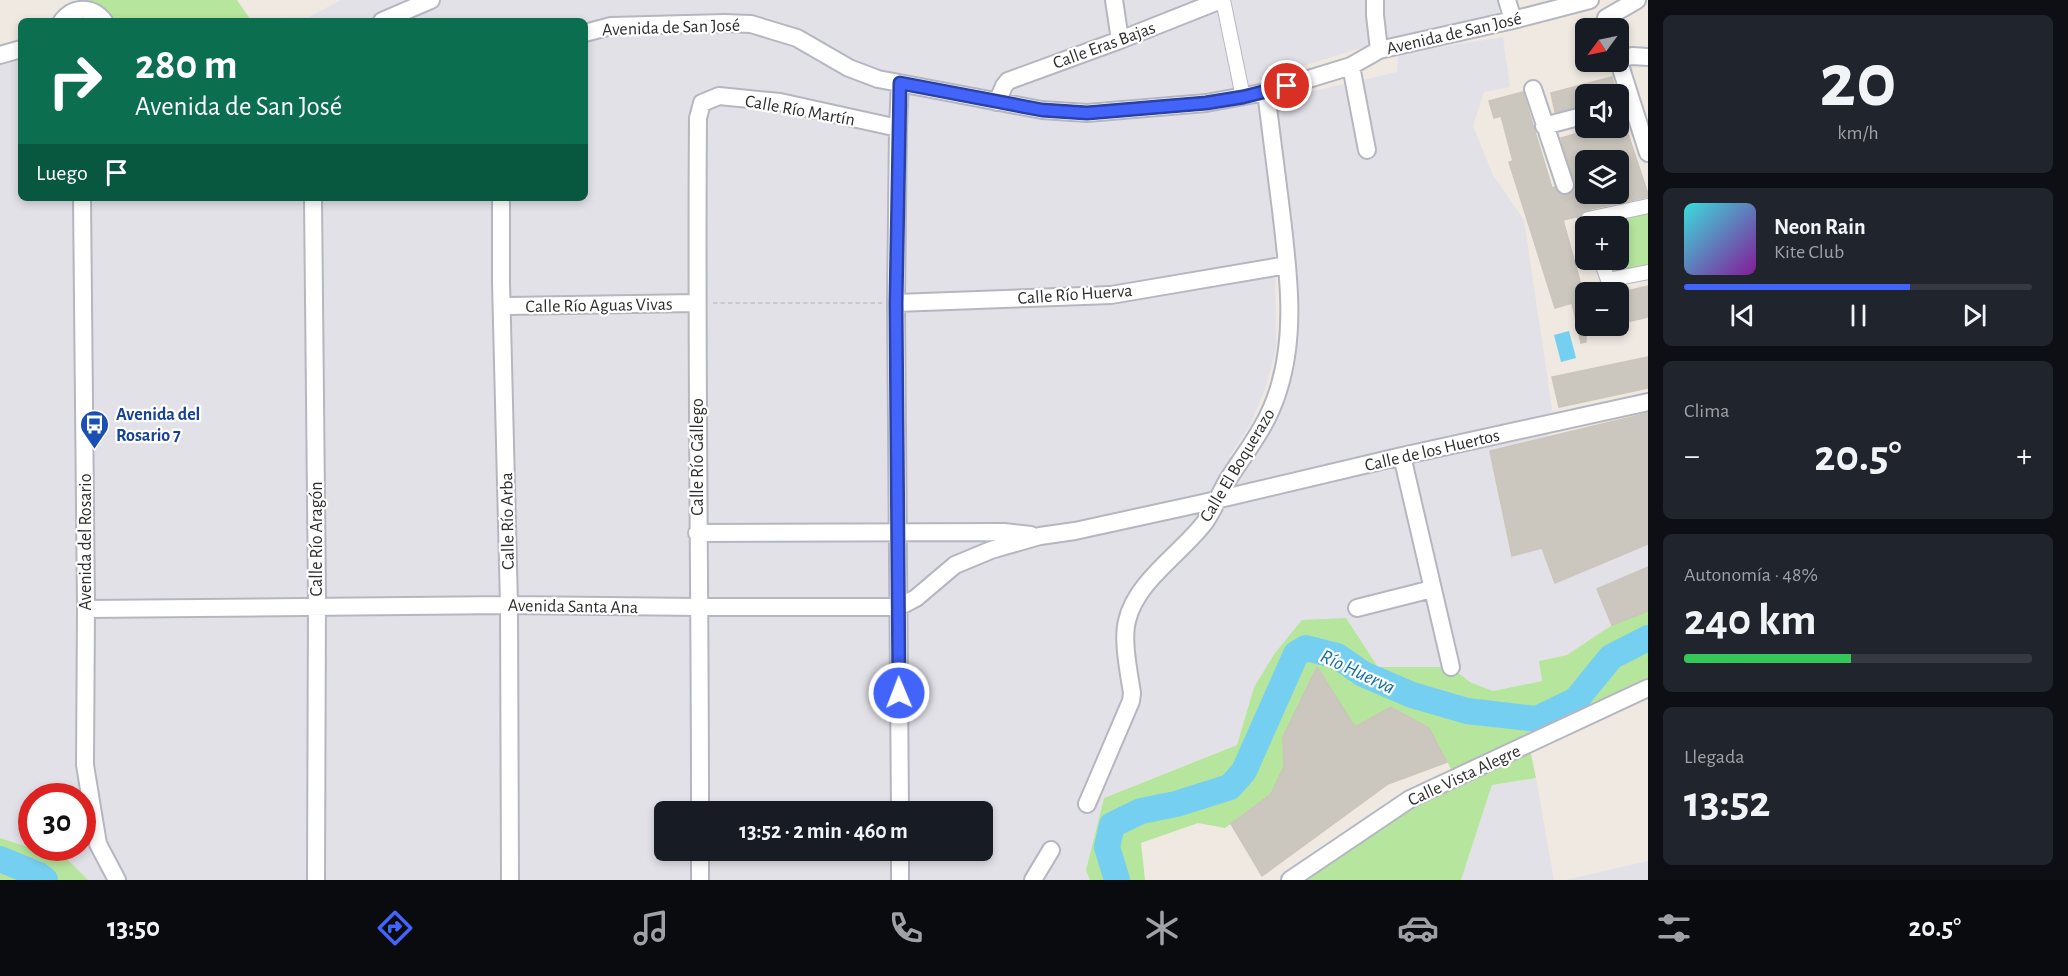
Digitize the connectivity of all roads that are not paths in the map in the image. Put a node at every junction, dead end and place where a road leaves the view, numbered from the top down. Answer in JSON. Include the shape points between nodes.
{"nodes":[{"id":1,"x":431,"y":0,"type":"edge"},
{"id":2,"x":1114,"y":0,"type":"edge"},
{"id":3,"x":1222,"y":0,"type":"edge"},
{"id":4,"x":1376,"y":0,"type":"edge"},
{"id":5,"x":1507,"y":0,"type":"edge"},
{"id":6,"x":1590,"y":0,"type":"edge"},
{"id":7,"x":1599,"y":0,"type":"edge"},
{"id":8,"x":1636,"y":0,"type":"edge"},
{"id":9,"x":95,"y":11,"type":"edge"},
{"id":10,"x":64,"y":12,"type":"edge"},
{"id":11,"x":399,"y":17,"type":"edge"},
{"id":12,"x":1605,"y":18,"type":"edge"},
{"id":13,"x":1613,"y":18,"type":"edge"},
{"id":14,"x":1513,"y":20,"type":"junction"},
{"id":15,"x":588,"y":32,"type":"edge"},
{"id":16,"x":1120,"y":40,"type":"junction"},
{"id":17,"x":1379,"y":50,"type":"junction"},
{"id":18,"x":18,"y":51,"type":"edge"},
{"id":19,"x":0,"y":55,"type":"edge"},
{"id":20,"x":1629,"y":57,"type":"edge"},
{"id":21,"x":1648,"y":57,"type":"edge"},
{"id":22,"x":1351,"y":66,"type":"junction"},
{"id":23,"x":900,"y":83,"type":"junction"},
{"id":24,"x":1533,"y":89,"type":"dead end"},
{"id":25,"x":1266,"y":92,"type":"junction"},
{"id":26,"x":1243,"y":97,"type":"junction"},
{"id":27,"x":997,"y":102,"type":"junction"},
{"id":28,"x":702,"y":103,"type":"joint"},
{"id":29,"x":1629,"y":113,"type":"edge"},
{"id":30,"x":1575,"y":118,"type":"edge"},
{"id":31,"x":1544,"y":126,"type":"junction"},
{"id":32,"x":898,"y":128,"type":"junction"},
{"id":33,"x":1367,"y":150,"type":"dead end"},
{"id":34,"x":1648,"y":153,"type":"edge"},
{"id":35,"x":1565,"y":185,"type":"tunnel mouth"},
{"id":36,"x":82,"y":201,"type":"edge"},
{"id":37,"x":313,"y":201,"type":"edge"},
{"id":38,"x":501,"y":201,"type":"edge"},
{"id":39,"x":1648,"y":206,"type":"edge"},
{"id":40,"x":1602,"y":216,"type":"edge"},
{"id":41,"x":1287,"y":265,"type":"junction"},
{"id":42,"x":1604,"y":270,"type":"edge"},
{"id":43,"x":1648,"y":272,"type":"edge"},
{"id":44,"x":696,"y":303,"type":"junction"},
{"id":45,"x":896,"y":303,"type":"junction"},
{"id":46,"x":502,"y":306,"type":"junction"},
{"id":47,"x":1648,"y":402,"type":"edge"},
{"id":48,"x":1401,"y":456,"type":"junction"},
{"id":49,"x":1217,"y":500,"type":"junction"},
{"id":50,"x":899,"y":532,"type":"junction"},
{"id":51,"x":698,"y":533,"type":"junction"},
{"id":52,"x":1040,"y":537,"type":"junction"},
{"id":53,"x":1432,"y":589,"type":"junction"},
{"id":54,"x":509,"y":605,"type":"junction"},
{"id":55,"x":317,"y":607,"type":"junction"},
{"id":56,"x":898,"y":607,"type":"junction"},
{"id":57,"x":700,"y":608,"type":"junction"},
{"id":58,"x":1357,"y":608,"type":"dead end"},
{"id":59,"x":86,"y":609,"type":"junction"},
{"id":60,"x":1451,"y":667,"type":"dead end"},
{"id":61,"x":1648,"y":688,"type":"edge"},
{"id":62,"x":700,"y":801,"type":"edge"},
{"id":63,"x":900,"y":801,"type":"edge"},
{"id":64,"x":1087,"y":804,"type":"dead end"},
{"id":65,"x":1052,"y":850,"type":"dead end"},
{"id":66,"x":700,"y":861,"type":"edge"},
{"id":67,"x":900,"y":861,"type":"edge"},
{"id":68,"x":117,"y":880,"type":"edge"},
{"id":69,"x":316,"y":880,"type":"edge"},
{"id":70,"x":510,"y":880,"type":"edge"},
{"id":71,"x":700,"y":880,"type":"edge"},
{"id":72,"x":900,"y":880,"type":"edge"},
{"id":73,"x":1033,"y":880,"type":"edge"},
{"id":74,"x":1290,"y":880,"type":"edge"}],
"edges":[{"from":1,"to":11,"type":"street"},
{"from":2,"to":16,"type":"street"},
{"from":3,"to":16,"type":"street","name":"Calle Eras Bajas"},
{"from":3,"to":26,"type":"street","name":"Calle Eras Bajas"},
{"from":4,"to":17,"type":"street"},
{"from":5,"to":14,"type":"street"},
{"from":6,"to":14,"type":"street","name":"Avenida de San José"},
{"from":7,"to":12,"type":"street"},
{"from":8,"to":13,"type":"street"},
{"from":9,"to":10,"type":"street"},
{"from":14,"to":17,"type":"street","name":"Avenida de San José"},
{"from":15,"to":23,"type":"street","name":"Avenida de San José","via":[[611,26],[751,24],[797,38],[864,74]]},
{"from":16,"to":27,"type":"street","name":"Calle Eras Bajas","via":[[1008,81]]},
{"from":17,"to":22,"type":"street","name":"Avenida de San José"},
{"from":18,"to":19,"type":"street"},
{"from":20,"to":21,"type":"street"},
{"from":22,"to":25,"type":"street","name":"Avenida de San José"},
{"from":22,"to":33,"type":"street"},
{"from":23,"to":27,"type":"street","name":"Avenida de San José"},
{"from":23,"to":32,"type":"street"},
{"from":24,"to":31,"type":"street"},
{"from":25,"to":26,"type":"street","name":"Avenida de San José"},
{"from":25,"to":41,"type":"street","name":"Calle El Boquerazo"},
{"from":26,"to":27,"type":"street","name":"Avenida de San José","via":[[1087,113]]},
{"from":28,"to":32,"type":"street","name":"Calle Río Martín","via":[[718,96],[780,102]]},
{"from":28,"to":44,"type":"street","name":"Calle Río Gállego","via":[[698,118]]},
{"from":29,"to":34,"type":"street"},
{"from":30,"to":31,"type":"street"},
{"from":31,"to":35,"type":"street"},
{"from":32,"to":45,"type":"street"},
{"from":36,"to":59,"type":"street","name":"Avenida del Rosario"},
{"from":37,"to":55,"type":"street","name":"Calle Río Aragón"},
{"from":38,"to":46,"type":"street","name":"Calle Río Arba"},
{"from":39,"to":40,"type":"street"},
{"from":41,"to":45,"type":"street","name":"Calle Río Huerva","via":[[1111,295]]},
{"from":41,"to":49,"type":"street","name":"Calle El Boquerazo","via":[[1289,329],[1278,390],[1262,429]]},
{"from":42,"to":43,"type":"street","via":[[1608,280]]},
{"from":44,"to":46,"type":"street","name":"Calle Río Aguas Vivas"},
{"from":44,"to":51,"type":"street","name":"Calle Río Gállego"},
{"from":45,"to":50,"type":"street"},
{"from":46,"to":54,"type":"street","name":"Calle Río Arba"},
{"from":47,"to":48,"type":"street","name":"Calle de los Huertos"},
{"from":48,"to":49,"type":"street","name":"Calle de los Huertos"},
{"from":48,"to":53,"type":"street"},
{"from":49,"to":52,"type":"street"},
{"from":49,"to":64,"type":"street","name":"Calle El Boquerazo","via":[[1205,522],[1144,587],[1129,612],[1125,638],[1131,701]]},
{"from":50,"to":51,"type":"street"},
{"from":50,"to":52,"type":"street","via":[[1004,532]]},
{"from":50,"to":56,"type":"street"},
{"from":51,"to":57,"type":"street","name":"Calle Río Gállego"},
{"from":52,"to":56,"type":"street","via":[[955,565],[916,598]]},
{"from":53,"to":58,"type":"street"},
{"from":53,"to":60,"type":"street"},
{"from":54,"to":55,"type":"street","name":"Avenida Santa Ana"},
{"from":54,"to":57,"type":"street","name":"Avenida Santa Ana"},
{"from":54,"to":70,"type":"street","name":"Calle Río Arba"},
{"from":55,"to":59,"type":"street","name":"Avenida Santa Ana"},
{"from":55,"to":69,"type":"street","name":"Calle Río Aragón"},
{"from":56,"to":57,"type":"street","name":"Avenida Santa Ana"},
{"from":56,"to":63,"type":"street"},
{"from":57,"to":62,"type":"street","name":"Calle Río Gállego"},
{"from":59,"to":68,"type":"street","name":"Avenida del Rosario","via":[[85,765],[98,844]]},
{"from":61,"to":74,"type":"street","name":"Calle Vista Alegre","via":[[1410,799]]},
{"from":65,"to":73,"type":"street"},
{"from":66,"to":71,"type":"street"},
{"from":67,"to":72,"type":"street"}]}
